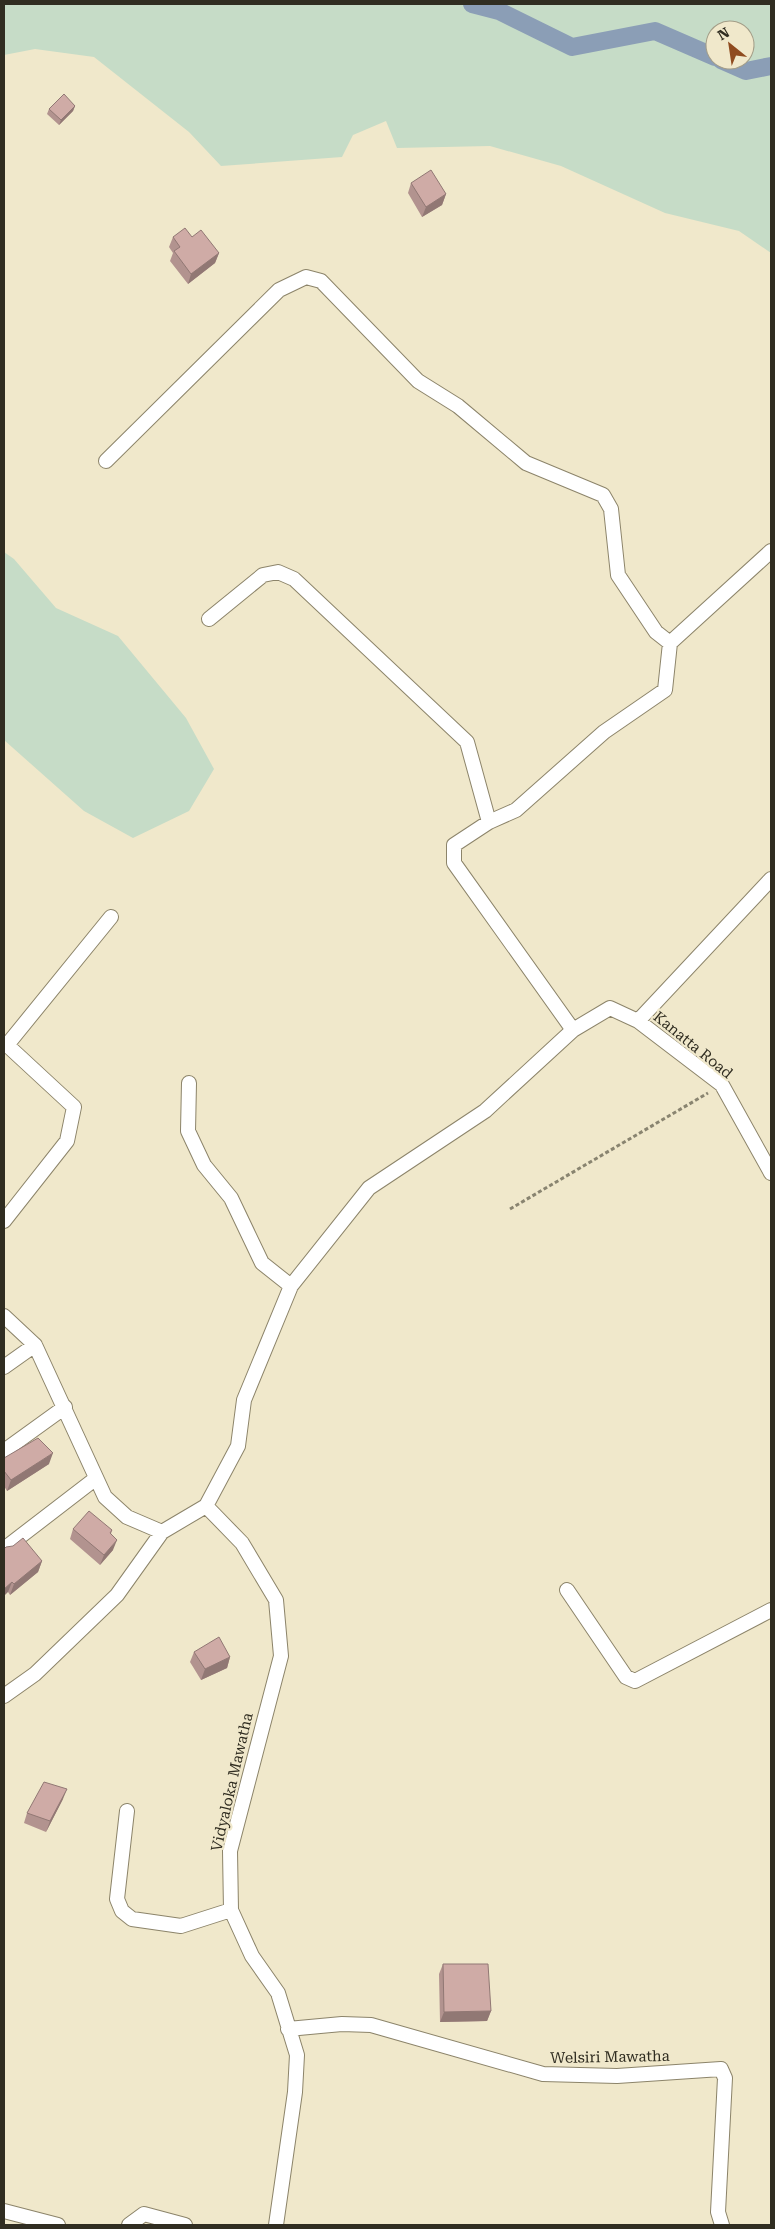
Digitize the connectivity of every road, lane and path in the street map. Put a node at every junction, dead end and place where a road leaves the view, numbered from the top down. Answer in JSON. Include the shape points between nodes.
{"nodes":[{"id":1,"x":106,"y":460,"type":"dead end"},
{"id":2,"x":771,"y":552,"type":"edge"},
{"id":3,"x":209,"y":619,"type":"dead end"},
{"id":4,"x":670,"y":643,"type":"junction"},
{"id":5,"x":488,"y":822,"type":"junction"},
{"id":6,"x":771,"y":879,"type":"edge"},
{"id":7,"x":111,"y":917,"type":"dead end"},
{"id":8,"x":638,"y":1021,"type":"junction"},
{"id":9,"x":573,"y":1030,"type":"junction"},
{"id":10,"x":190,"y":1083,"type":"dead end"},
{"id":11,"x":722,"y":1085,"type":"junction"},
{"id":12,"x":771,"y":1173,"type":"edge"},
{"id":13,"x":510,"y":1209,"type":"dead end"},
{"id":14,"x":4,"y":1222,"type":"edge"},
{"id":15,"x":291,"y":1286,"type":"junction"},
{"id":16,"x":4,"y":1316,"type":"edge"},
{"id":17,"x":36,"y":1345,"type":"junction"},
{"id":18,"x":4,"y":1366,"type":"edge"},
{"id":19,"x":65,"y":1407,"type":"junction"},
{"id":20,"x":4,"y":1451,"type":"edge"},
{"id":21,"x":95,"y":1479,"type":"junction"},
{"id":22,"x":206,"y":1506,"type":"junction"},
{"id":23,"x":162,"y":1532,"type":"junction"},
{"id":24,"x":4,"y":1549,"type":"edge"},
{"id":25,"x":567,"y":1590,"type":"dead end"},
{"id":26,"x":771,"y":1610,"type":"edge"},
{"id":27,"x":4,"y":1696,"type":"edge"},
{"id":28,"x":127,"y":1811,"type":"dead end"},
{"id":29,"x":231,"y":1910,"type":"junction"},
{"id":30,"x":288,"y":2029,"type":"junction"},
{"id":31,"x":4,"y":2212,"type":"edge"},
{"id":32,"x":58,"y":2225,"type":"edge"},
{"id":33,"x":129,"y":2225,"type":"edge"},
{"id":34,"x":185,"y":2225,"type":"edge"},
{"id":35,"x":276,"y":2225,"type":"edge"},
{"id":36,"x":722,"y":2225,"type":"edge"}],
"edges":[{"from":1,"to":4,"type":"street","via":[[280,290],[306,277],[321,281],[418,381],[458,406],[526,463],[603,495],[611,509],[618,575],[656,632]]},
{"from":2,"to":4,"type":"street"},
{"from":3,"to":5,"type":"street","via":[[264,575],[278,572],[294,579],[467,742]]},
{"from":4,"to":5,"type":"street","via":[[665,690],[604,732],[516,810]]},
{"from":5,"to":9,"type":"street","via":[[454,845],[454,863]]},
{"from":6,"to":8,"type":"street"},
{"from":7,"to":14,"type":"street","via":[[7,1045],[74,1107],[67,1141]]},
{"from":8,"to":9,"type":"street","name":"Kanatta Road","via":[[610,1008]]},
{"from":8,"to":11,"type":"street","name":"Kanatta Road"},
{"from":9,"to":15,"type":"street","via":[[485,1111],[369,1188]]},
{"from":10,"to":15,"type":"street","via":[[188,1131],[204,1165],[231,1198],[262,1263]]},
{"from":11,"to":12,"type":"street","name":"Kanatta Road"},
{"from":11,"to":13,"type":"path"},
{"from":15,"to":22,"type":"street","via":[[244,1400],[238,1446]]},
{"from":16,"to":17,"type":"street"},
{"from":17,"to":18,"type":"street"},
{"from":17,"to":19,"type":"street"},
{"from":19,"to":20,"type":"street"},
{"from":19,"to":21,"type":"street"},
{"from":21,"to":23,"type":"street","via":[[105,1498],[127,1517]]},
{"from":21,"to":24,"type":"street"},
{"from":22,"to":23,"type":"street"},
{"from":22,"to":29,"type":"street","name":"Vidyaloka Mawatha","via":[[242,1543],[276,1600],[281,1656],[230,1851]]},
{"from":23,"to":27,"type":"street","via":[[117,1595],[35,1674]]},
{"from":25,"to":26,"type":"street","via":[[626,1677],[635,1681]]},
{"from":28,"to":29,"type":"street","via":[[117,1899],[122,1911],[132,1919],[181,1926]]},
{"from":29,"to":30,"type":"street","name":"Vidyaloka Mawatha","via":[[252,1956],[278,1993]]},
{"from":30,"to":35,"type":"street","name":"Vidyaloka Mawatha","via":[[297,2055],[295,2092]]},
{"from":30,"to":36,"type":"street","name":"Welsiri Mawatha","via":[[371,2025],[544,2074],[617,2076],[721,2069],[725,2078],[718,2212]]},
{"from":31,"to":32,"type":"street"},
{"from":33,"to":34,"type":"street","via":[[144,2214]]}]}
